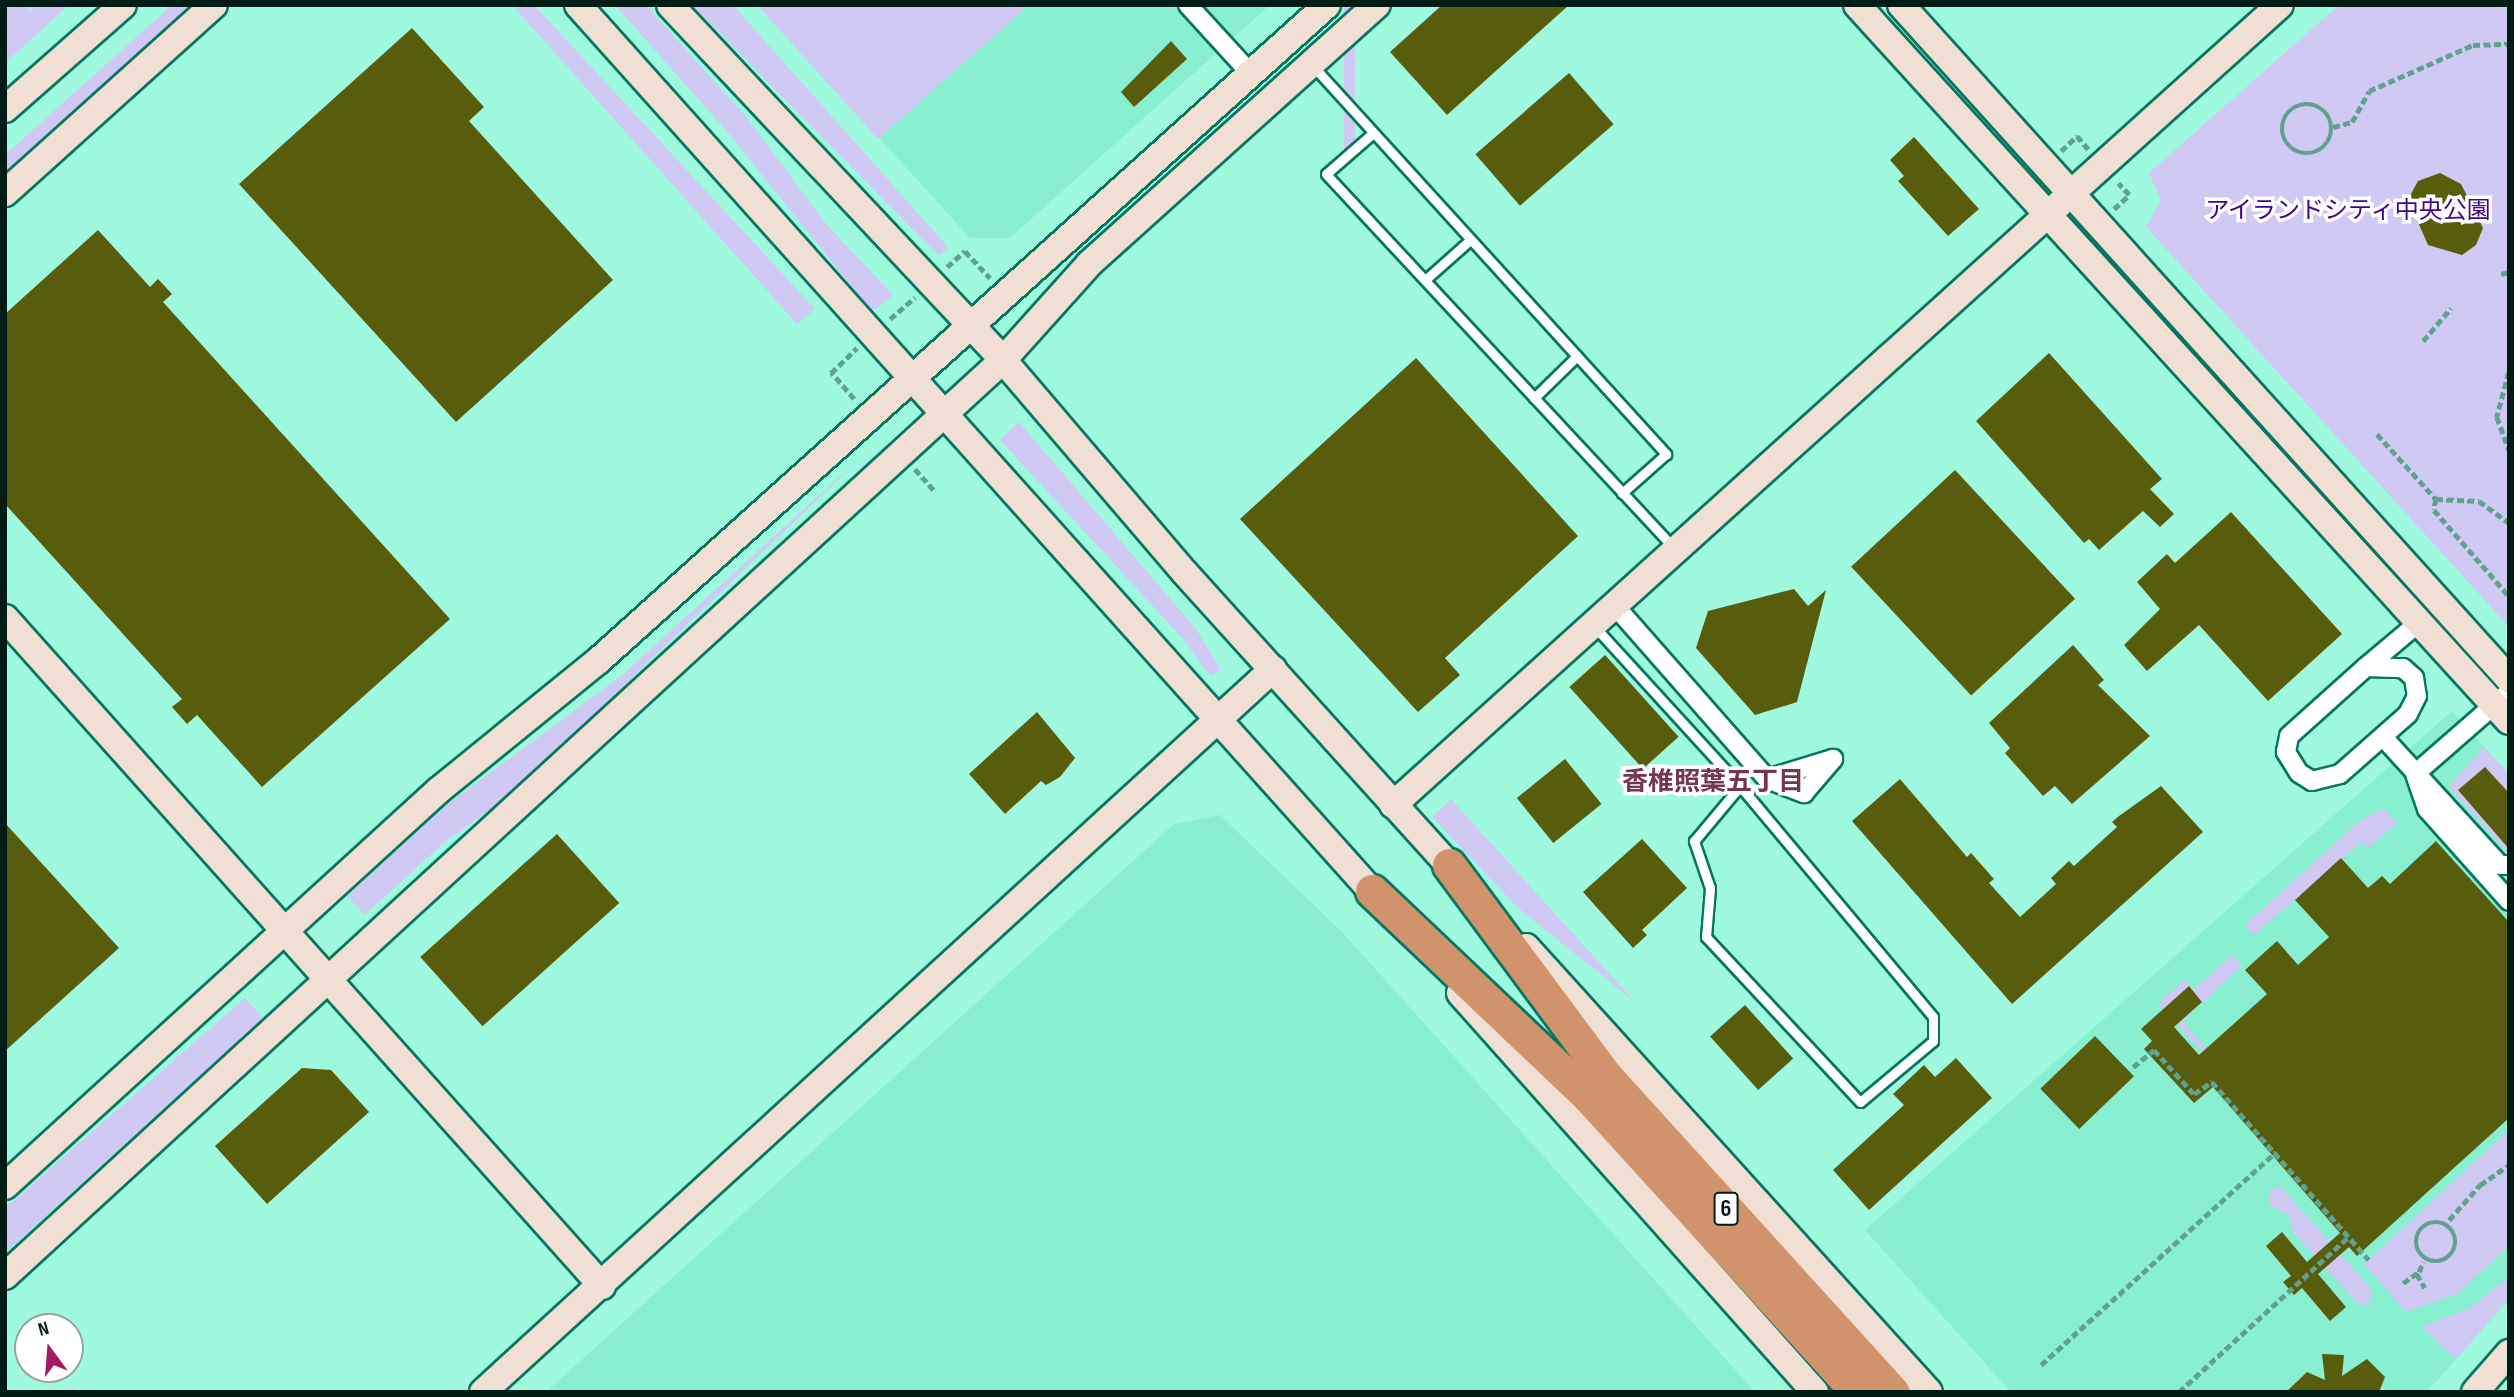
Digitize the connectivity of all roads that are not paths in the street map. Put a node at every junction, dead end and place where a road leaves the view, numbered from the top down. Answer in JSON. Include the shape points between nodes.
{"nodes":[{"id":1,"x":122,"y":5,"type":"edge"},
{"id":2,"x":214,"y":5,"type":"edge"},
{"id":3,"x":578,"y":5,"type":"edge"},
{"id":4,"x":670,"y":5,"type":"edge"},
{"id":5,"x":1188,"y":5,"type":"edge"},
{"id":6,"x":1327,"y":5,"type":"edge"},
{"id":7,"x":1377,"y":5,"type":"edge"},
{"id":8,"x":1857,"y":5,"type":"edge"},
{"id":9,"x":1901,"y":5,"type":"edge"},
{"id":10,"x":2280,"y":5,"type":"edge"},
{"id":11,"x":1311,"y":64,"type":"junction"},
{"id":12,"x":1251,"y":74,"type":"junction"},
{"id":13,"x":5,"y":110,"type":"edge"},
{"id":14,"x":1373,"y":133,"type":"junction"},
{"id":15,"x":5,"y":193,"type":"edge"},
{"id":16,"x":2072,"y":194,"type":"junction"},
{"id":17,"x":2051,"y":214,"type":"junction"},
{"id":18,"x":1470,"y":240,"type":"junction"},
{"id":19,"x":1425,"y":280,"type":"junction"},
{"id":20,"x":969,"y":325,"type":"junction"},
{"id":21,"x":1577,"y":356,"type":"junction"},
{"id":22,"x":1003,"y":360,"type":"junction"},
{"id":23,"x":909,"y":377,"type":"junction"},
{"id":24,"x":1534,"y":398,"type":"junction"},
{"id":25,"x":941,"y":413,"type":"junction"},
{"id":26,"x":1622,"y":492,"type":"junction"},
{"id":27,"x":1678,"y":552,"type":"junction"},
{"id":28,"x":1616,"y":607,"type":"junction"},
{"id":29,"x":5,"y":618,"type":"edge"},
{"id":30,"x":2417,"y":624,"type":"junction"},
{"id":31,"x":1594,"y":626,"type":"junction"},
{"id":32,"x":2366,"y":667,"type":"junction"},
{"id":33,"x":1273,"y":669,"type":"junction"},
{"id":34,"x":2509,"y":679,"type":"edge"},
{"id":35,"x":2504,"y":706,"type":"edge"},
{"id":36,"x":1217,"y":723,"type":"junction"},
{"id":37,"x":2383,"y":737,"type":"junction"},
{"id":38,"x":2415,"y":774,"type":"junction"},
{"id":39,"x":1767,"y":779,"type":"dead end"},
{"id":40,"x":1740,"y":786,"type":"junction"},
{"id":41,"x":1393,"y":805,"type":"junction"},
{"id":42,"x":1449,"y":865,"type":"junction"},
{"id":43,"x":2509,"y":865,"type":"edge"},
{"id":44,"x":1372,"y":891,"type":"junction"},
{"id":45,"x":2509,"y":901,"type":"edge"},
{"id":46,"x":286,"y":930,"type":"junction"},
{"id":47,"x":327,"y":979,"type":"junction"},
{"id":48,"x":1597,"y":1085,"type":"junction"},
{"id":49,"x":5,"y":1186,"type":"edge"},
{"id":50,"x":5,"y":1276,"type":"edge"},
{"id":51,"x":602,"y":1286,"type":"junction"},
{"id":52,"x":1838,"y":1351,"type":"junction"},
{"id":53,"x":2509,"y":1353,"type":"edge"},
{"id":54,"x":483,"y":1392,"type":"edge"},
{"id":55,"x":1815,"y":1392,"type":"edge"},
{"id":56,"x":1857,"y":1392,"type":"edge"},
{"id":57,"x":1892,"y":1392,"type":"edge"},
{"id":58,"x":1929,"y":1392,"type":"edge"},
{"id":59,"x":2476,"y":1392,"type":"edge"}],
"edges":[{"from":1,"to":13,"type":"street"},
{"from":2,"to":15,"type":"street"},
{"from":3,"to":23,"type":"street"},
{"from":4,"to":20,"type":"street"},
{"from":5,"to":12,"type":"street"},
{"from":6,"to":12,"type":"street"},
{"from":7,"to":11,"type":"street"},
{"from":8,"to":17,"type":"street"},
{"from":9,"to":16,"type":"street"},
{"from":10,"to":16,"type":"street"},
{"from":11,"to":14,"type":"lane"},
{"from":11,"to":22,"type":"street","via":[[1089,264]]},
{"from":12,"to":20,"type":"street"},
{"from":14,"to":18,"type":"lane"},
{"from":14,"to":19,"type":"lane","via":[[1326,174]]},
{"from":16,"to":17,"type":"street"},
{"from":16,"to":34,"type":"street"},
{"from":17,"to":27,"type":"street"},
{"from":17,"to":30,"type":"street"},
{"from":18,"to":19,"type":"lane"},
{"from":18,"to":21,"type":"lane"},
{"from":19,"to":24,"type":"lane"},
{"from":20,"to":22,"type":"street"},
{"from":20,"to":23,"type":"street"},
{"from":21,"to":24,"type":"lane"},
{"from":21,"to":26,"type":"lane","via":[[1666,454]]},
{"from":22,"to":25,"type":"street"},
{"from":22,"to":33,"type":"street"},
{"from":23,"to":25,"type":"street"},
{"from":23,"to":46,"type":"street","via":[[599,660],[439,790]]},
{"from":24,"to":26,"type":"lane"},
{"from":25,"to":36,"type":"street"},
{"from":25,"to":47,"type":"street"},
{"from":26,"to":27,"type":"lane"},
{"from":27,"to":28,"type":"street"},
{"from":28,"to":31,"type":"street"},
{"from":28,"to":39,"type":"street"},
{"from":29,"to":46,"type":"street"},
{"from":30,"to":32,"type":"street"},
{"from":30,"to":35,"type":"street"},
{"from":31,"to":40,"type":"lane"},
{"from":31,"to":41,"type":"street"},
{"from":32,"to":37,"type":"street","via":[[2386,664],[2414,678],[2417,695],[2408,714]]},
{"from":32,"to":37,"type":"street","via":[[2289,736],[2286,752],[2299,773],[2312,781],[2327,780]]},
{"from":33,"to":36,"type":"street"},
{"from":33,"to":41,"type":"street"},
{"from":35,"to":38,"type":"street"},
{"from":36,"to":44,"type":"street"},
{"from":36,"to":51,"type":"street"},
{"from":37,"to":38,"type":"street"},
{"from":38,"to":43,"type":"street","via":[[2500,865]]},
{"from":38,"to":45,"type":"street","via":[[2427,809]]},
{"from":40,"to":40,"type":"lane","via":[[1933,1017],[1933,1041],[1860,1102],[1706,937],[1710,888],[1694,841]]},
{"from":41,"to":42,"type":"street"},
{"from":42,"to":48,"type":"highway"},
{"from":42,"to":58,"type":"street","via":[[1631,1058]]},
{"from":44,"to":48,"type":"highway"},
{"from":44,"to":55,"type":"street"},
{"from":46,"to":47,"type":"street"},
{"from":46,"to":49,"type":"street"},
{"from":47,"to":50,"type":"street"},
{"from":47,"to":51,"type":"street"},
{"from":48,"to":52,"type":"highway","number":"6"},
{"from":51,"to":54,"type":"street"},
{"from":52,"to":56,"type":"highway","number":"6"},
{"from":52,"to":57,"type":"highway","number":"6"},
{"from":53,"to":59,"type":"street"}]}
